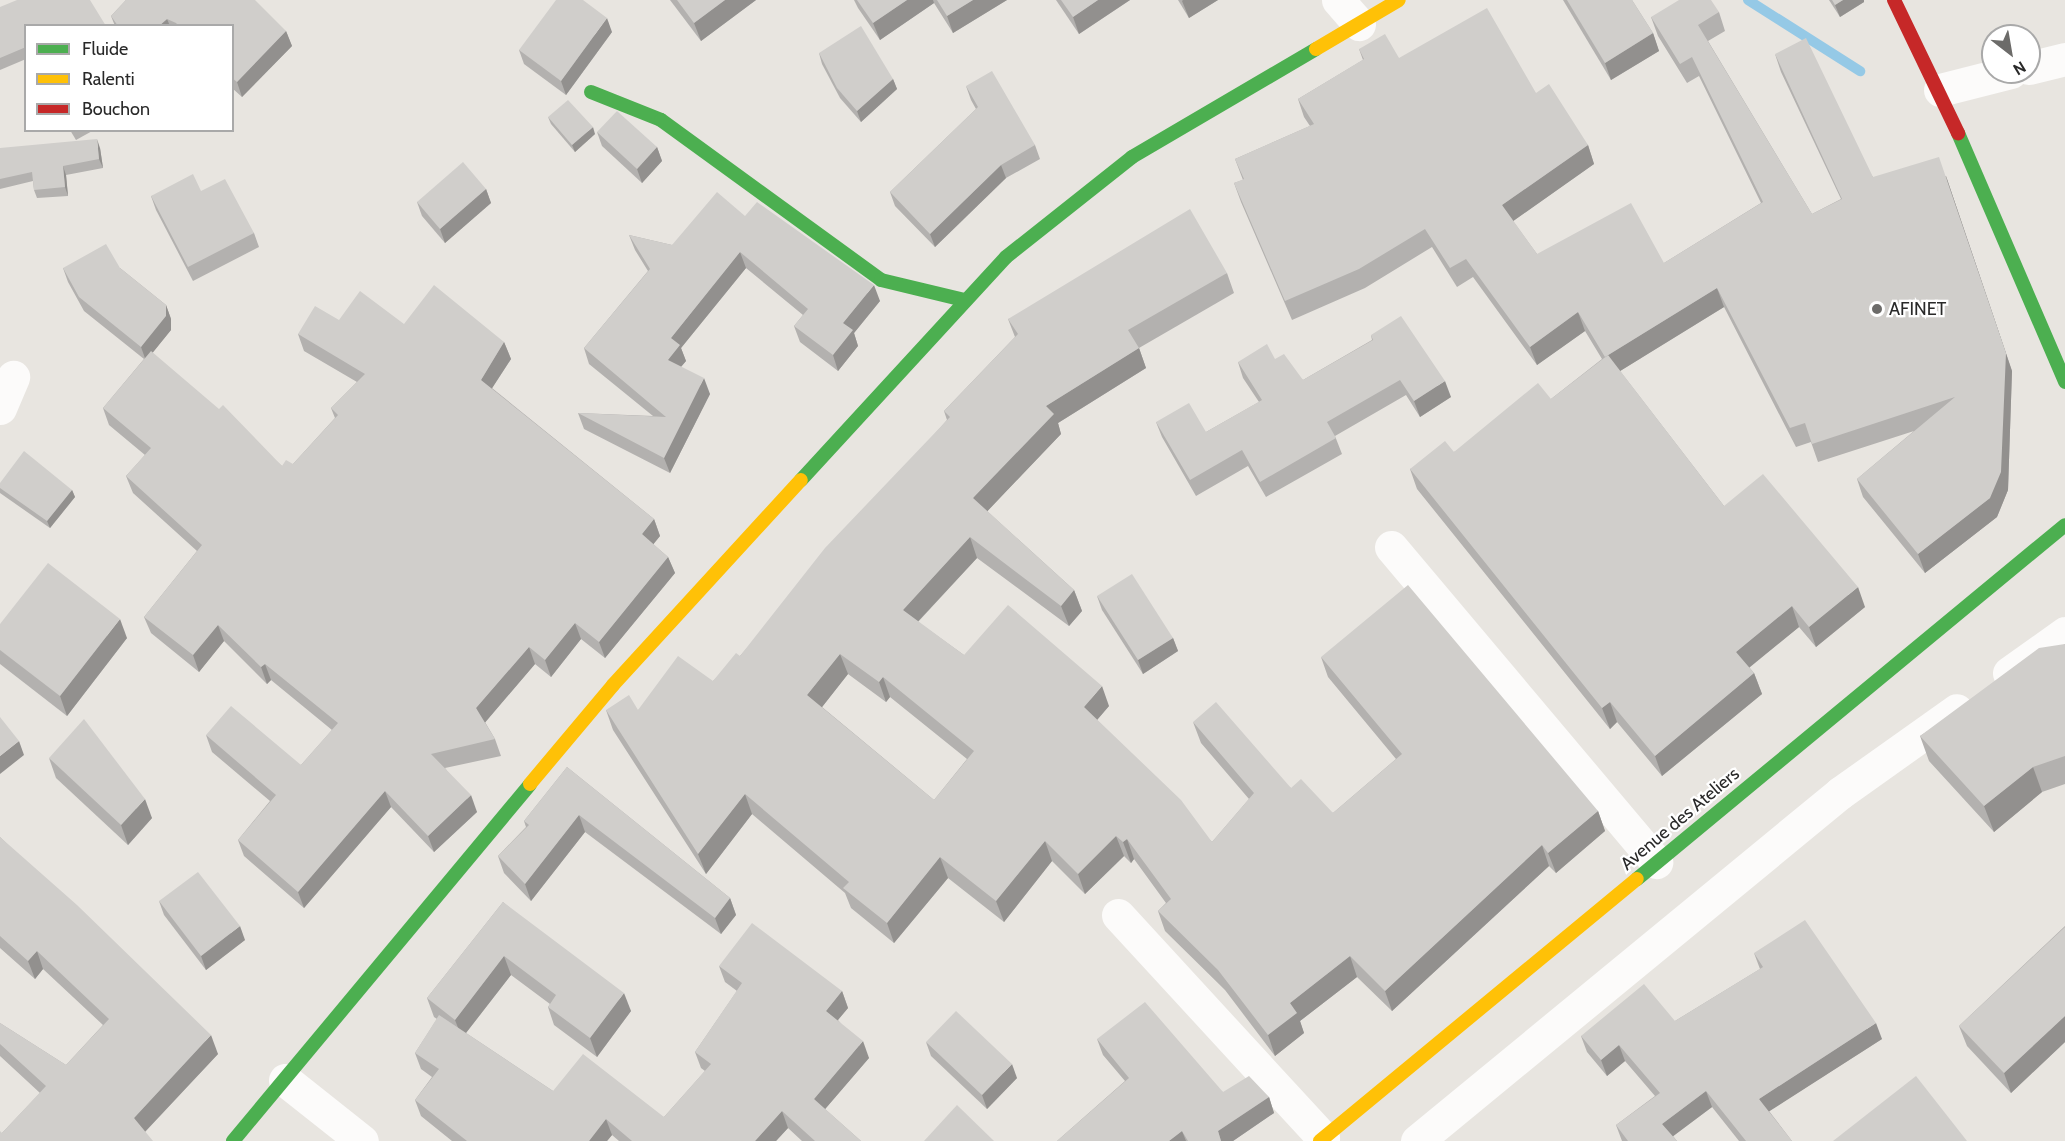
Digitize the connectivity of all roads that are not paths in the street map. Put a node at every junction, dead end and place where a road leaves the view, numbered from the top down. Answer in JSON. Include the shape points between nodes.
{"nodes":[{"id":1,"x":1399,"y":0,"type":"edge"},
{"id":2,"x":1894,"y":0,"type":"edge"},
{"id":3,"x":1349,"y":12,"type":"edge"},
{"id":4,"x":2065,"y":59,"type":"edge"},
{"id":5,"x":2041,"y":65,"type":"edge"},
{"id":6,"x":1981,"y":80,"type":"edge"},
{"id":7,"x":1940,"y":90,"type":"junction"},
{"id":8,"x":591,"y":92,"type":"dead end"},
{"id":9,"x":964,"y":300,"type":"junction"},
{"id":10,"x":13,"y":377,"type":"dead end"},
{"id":11,"x":2064,"y":377,"type":"edge"},
{"id":12,"x":0,"y":408,"type":"edge"},
{"id":13,"x":2065,"y":525,"type":"edge"},
{"id":14,"x":1390,"y":547,"type":"dead end"},
{"id":15,"x":2065,"y":633,"type":"edge"},
{"id":16,"x":1656,"y":862,"type":"junction"},
{"id":17,"x":1118,"y":915,"type":"dead end"},
{"id":18,"x":285,"y":1080,"type":"junction"},
{"id":19,"x":1321,"y":1140,"type":"edge"},
{"id":20,"x":233,"y":1141,"type":"edge"},
{"id":21,"x":362,"y":1141,"type":"edge"},
{"id":22,"x":1417,"y":1141,"type":"edge"}],
"edges":[{"from":1,"to":3,"type":"street"},
{"from":2,"to":7,"type":"street"},
{"from":3,"to":9,"type":"street","via":[[1062,208]]},
{"from":4,"to":5,"type":"street"},
{"from":6,"to":7,"type":"street"},
{"from":7,"to":11,"type":"street"},
{"from":8,"to":9,"type":"street","via":[[661,120],[881,280]]},
{"from":9,"to":18,"type":"street","via":[[614,685]]},
{"from":10,"to":12,"type":"street"},
{"from":13,"to":16,"type":"street","name":"Avenue des Ateliers"},
{"from":14,"to":16,"type":"street"},
{"from":15,"to":22,"type":"street","via":[[1840,794]]},
{"from":16,"to":19,"type":"street","name":"Avenue des Ateliers"},
{"from":17,"to":19,"type":"street"},
{"from":18,"to":20,"type":"street"},
{"from":18,"to":21,"type":"street"}]}
